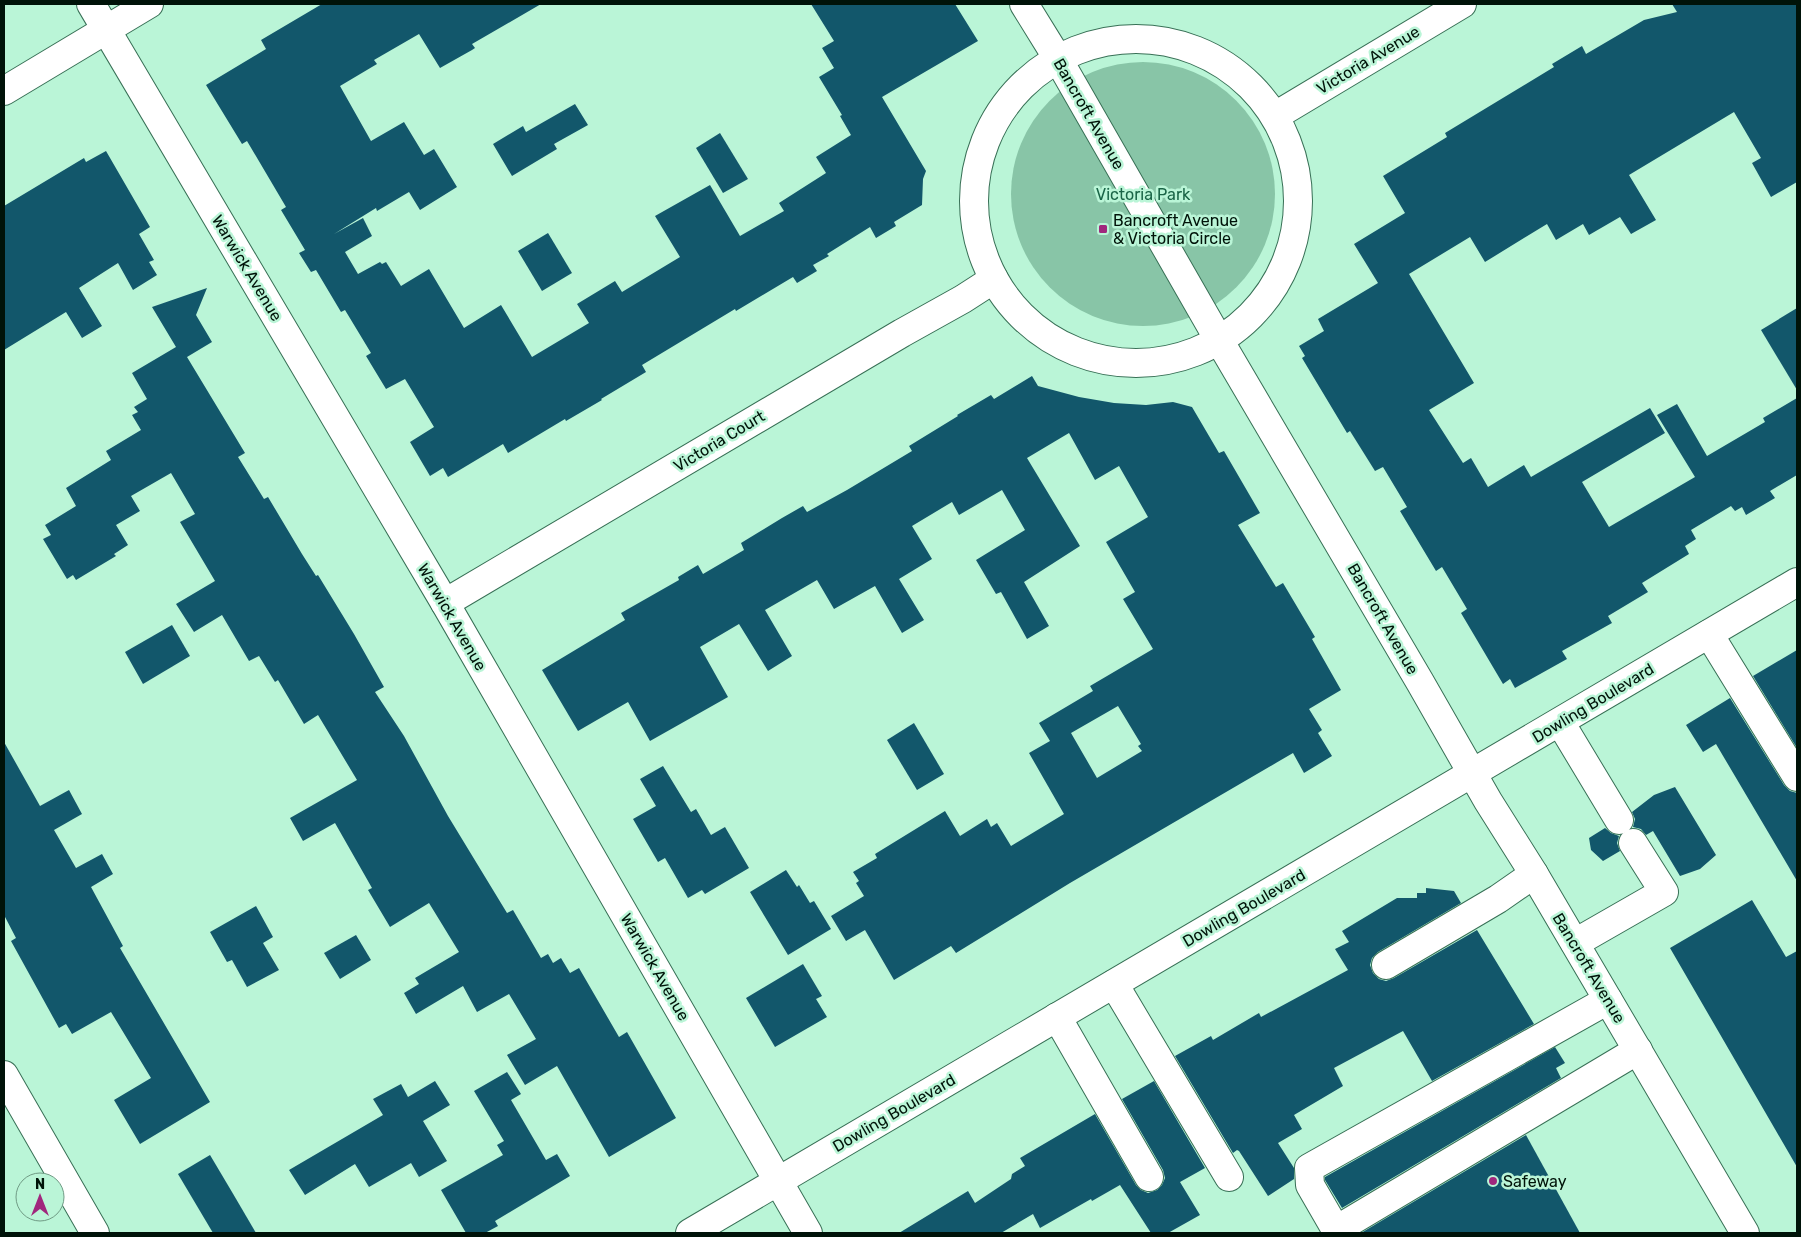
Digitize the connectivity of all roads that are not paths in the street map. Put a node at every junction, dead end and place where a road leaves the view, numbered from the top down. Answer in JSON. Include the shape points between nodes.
{"nodes":[{"id":1,"x":91,"y":4,"type":"edge"},
{"id":2,"x":149,"y":4,"type":"edge"},
{"id":3,"x":1024,"y":4,"type":"edge"},
{"id":4,"x":1462,"y":4,"type":"edge"},
{"id":5,"x":106,"y":29,"type":"junction"},
{"id":6,"x":1058,"y":59,"type":"junction"},
{"id":7,"x":4,"y":92,"type":"edge"},
{"id":8,"x":1275,"y":116,"type":"junction"},
{"id":9,"x":994,"y":279,"type":"junction"},
{"id":10,"x":1219,"y":340,"type":"junction"},
{"id":11,"x":1797,"y":582,"type":"edge"},
{"id":12,"x":444,"y":603,"type":"junction"},
{"id":13,"x":1709,"y":634,"type":"junction"},
{"id":14,"x":1560,"y":722,"type":"junction"},
{"id":15,"x":1473,"y":773,"type":"junction"},
{"id":16,"x":1797,"y":777,"type":"edge"},
{"id":17,"x":1619,"y":820,"type":"dead end"},
{"id":18,"x":1633,"y":843,"type":"dead end"},
{"id":19,"x":1534,"y":874,"type":"junction"},
{"id":20,"x":1574,"y":944,"type":"junction"},
{"id":21,"x":1386,"y":965,"type":"dead end"},
{"id":22,"x":1114,"y":984,"type":"junction"},
{"id":23,"x":1608,"y":1000,"type":"junction"},
{"id":24,"x":1057,"y":1017,"type":"junction"},
{"id":25,"x":1638,"y":1050,"type":"junction"},
{"id":26,"x":4,"y":1075,"type":"edge"},
{"id":27,"x":1149,"y":1177,"type":"dead end"},
{"id":28,"x":1230,"y":1177,"type":"dead end"},
{"id":29,"x":779,"y":1181,"type":"junction"},
{"id":30,"x":95,"y":1233,"type":"edge"},
{"id":31,"x":690,"y":1233,"type":"edge"},
{"id":32,"x":808,"y":1233,"type":"edge"},
{"id":33,"x":1745,"y":1233,"type":"edge"}],
"edges":[{"from":1,"to":5,"type":"street","name":"Warwick Avenue"},
{"from":2,"to":5,"type":"street"},
{"from":3,"to":6,"type":"street","name":"Bancroft Avenue"},
{"from":4,"to":8,"type":"street","name":"Victoria Avenue"},
{"from":5,"to":7,"type":"street"},
{"from":5,"to":12,"type":"street","name":"Warwick Avenue"},
{"from":6,"to":8,"type":"street","via":[[1092,45],[1125,39],[1161,40],[1195,50],[1226,66],[1253,88]]},
{"from":6,"to":9,"type":"street","via":[[1024,84],[997,117],[980,156],[974,198],[978,240]]},
{"from":6,"to":10,"type":"street","name":"Bancroft Avenue"},
{"from":8,"to":10,"type":"street","via":[[1291,149],[1298,185],[1296,231],[1289,258],[1272,290],[1248,318]]},
{"from":9,"to":10,"type":"street","via":[[1020,314],[1053,340],[1093,357],[1136,363],[1179,357]]},
{"from":9,"to":12,"type":"street","name":"Victoria Court"},
{"from":10,"to":15,"type":"street","name":"Bancroft Avenue"},
{"from":11,"to":13,"type":"street","name":"Dowling Boulevard"},
{"from":12,"to":29,"type":"street","name":"Warwick Avenue"},
{"from":13,"to":14,"type":"street","name":"Dowling Boulevard"},
{"from":13,"to":16,"type":"street"},
{"from":14,"to":15,"type":"street","name":"Dowling Boulevard"},
{"from":14,"to":17,"type":"street"},
{"from":15,"to":19,"type":"street","name":"Bancroft Avenue"},
{"from":15,"to":22,"type":"street","name":"Dowling Boulevard"},
{"from":18,"to":20,"type":"street","via":[[1664,892]]},
{"from":19,"to":20,"type":"street","name":"Bancroft Avenue"},
{"from":19,"to":21,"type":"street"},
{"from":20,"to":23,"type":"street","name":"Bancroft Avenue"},
{"from":22,"to":24,"type":"street","name":"Dowling Boulevard"},
{"from":22,"to":28,"type":"street"},
{"from":23,"to":25,"type":"street","name":"Bancroft Avenue"},
{"from":23,"to":25,"type":"street","via":[[1309,1168],[1310,1184],[1336,1230]]},
{"from":24,"to":27,"type":"street"},
{"from":24,"to":29,"type":"street","name":"Dowling Boulevard"},
{"from":25,"to":33,"type":"street","name":"Bancroft Avenue"},
{"from":26,"to":30,"type":"street"},
{"from":29,"to":31,"type":"street","name":"Dowling Boulevard"},
{"from":29,"to":32,"type":"street","name":"Warwick Avenue"}]}
